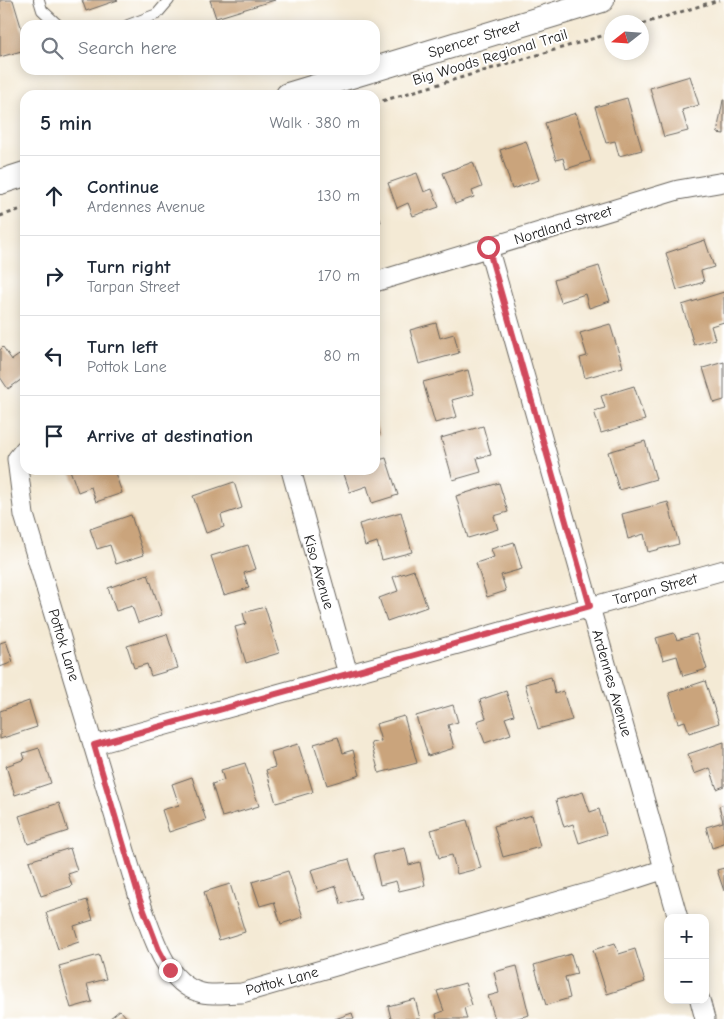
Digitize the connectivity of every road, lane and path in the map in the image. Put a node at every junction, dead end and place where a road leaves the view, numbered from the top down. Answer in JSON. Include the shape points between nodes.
{"nodes":[{"id":1,"x":39,"y":0,"type":"edge"},
{"id":2,"x":169,"y":0,"type":"edge"},
{"id":3,"x":602,"y":0,"type":"edge"},
{"id":4,"x":720,"y":0,"type":"edge"},
{"id":5,"x":53,"y":20,"type":"edge"},
{"id":6,"x":141,"y":20,"type":"edge"},
{"id":7,"x":649,"y":22,"type":"edge"},
{"id":8,"x":604,"y":35,"type":"edge"},
{"id":9,"x":380,"y":67,"type":"edge"},
{"id":10,"x":354,"y":75,"type":"edge"},
{"id":11,"x":305,"y":90,"type":"edge"},
{"id":12,"x":380,"y":102,"type":"edge"},
{"id":13,"x":20,"y":176,"type":"edge"},
{"id":14,"x":0,"y":182,"type":"edge"},
{"id":15,"x":724,"y":182,"type":"edge"},
{"id":16,"x":20,"y":210,"type":"edge"},
{"id":17,"x":0,"y":216,"type":"edge"},
{"id":18,"x":488,"y":247,"type":"junction"},
{"id":19,"x":380,"y":280,"type":"edge"},
{"id":20,"x":20,"y":455,"type":"edge"},
{"id":21,"x":292,"y":475,"type":"edge"},
{"id":22,"x":724,"y":570,"type":"edge"},
{"id":23,"x":590,"y":606,"type":"junction"},
{"id":24,"x":348,"y":674,"type":"junction"},
{"id":25,"x":94,"y":745,"type":"junction"},
{"id":26,"x":665,"y":869,"type":"junction"},
{"id":27,"x":677,"y":914,"type":"edge"},
{"id":28,"x":701,"y":1004,"type":"edge"},
{"id":29,"x":705,"y":1019,"type":"edge"}],
"edges":[{"from":1,"to":5,"type":"lane","via":[[42,10]]},
{"from":2,"to":6,"type":"lane","via":[[157,14]]},
{"from":3,"to":9,"type":"street","name":"Spencer Street"},
{"from":4,"to":7,"type":"path"},
{"from":8,"to":12,"type":"path","name":"Big Woods Regional Trail"},
{"from":10,"to":11,"type":"street"},
{"from":13,"to":14,"type":"street"},
{"from":15,"to":18,"type":"street","name":"Nordland Street","via":[[678,190]]},
{"from":16,"to":17,"type":"path"},
{"from":18,"to":19,"type":"street","name":"Nordland Street"},
{"from":18,"to":23,"type":"street","name":"Ardennes Avenue"},
{"from":20,"to":25,"type":"street","name":"Pottok Lane","via":[[17,459],[24,514]]},
{"from":21,"to":24,"type":"street","name":"Kiso Avenue"},
{"from":22,"to":23,"type":"street","name":"Tarpan Street"},
{"from":23,"to":24,"type":"street","name":"Tarpan Street"},
{"from":23,"to":26,"type":"street","name":"Ardennes Avenue"},
{"from":24,"to":25,"type":"street","name":"Tarpan Street"},
{"from":25,"to":26,"type":"street","name":"Pottok Lane","via":[[140,900],[159,950],[170,970],[183,984],[200,993],[242,993],[265,988]]},
{"from":26,"to":27,"type":"street","name":"Ardennes Avenue"},
{"from":28,"to":29,"type":"street"}]}
